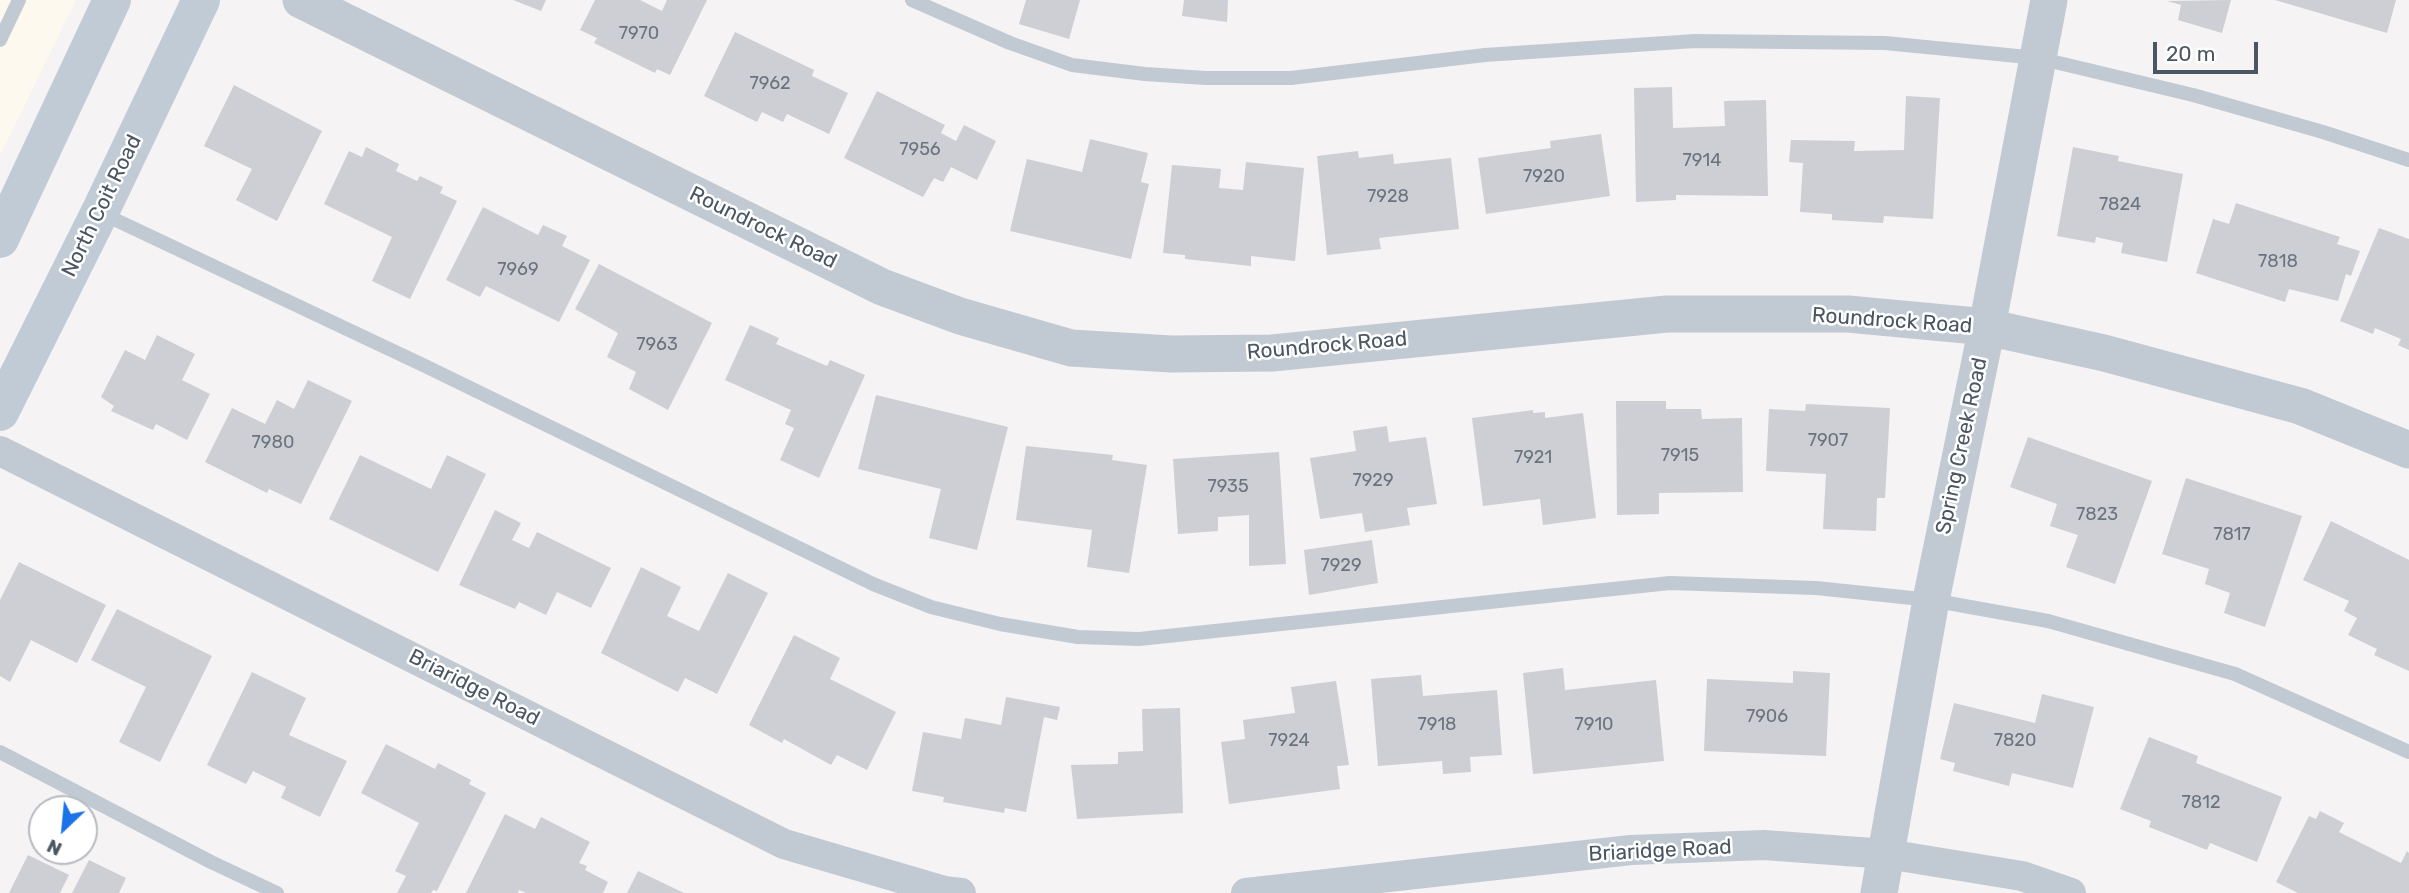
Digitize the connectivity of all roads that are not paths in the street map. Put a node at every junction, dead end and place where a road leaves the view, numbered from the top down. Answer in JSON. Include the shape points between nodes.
{"nodes":[{"id":1,"x":19,"y":0,"type":"edge"},
{"id":2,"x":113,"y":0,"type":"edge"},
{"id":3,"x":201,"y":0,"type":"edge"},
{"id":4,"x":301,"y":0,"type":"edge"},
{"id":5,"x":912,"y":0,"type":"edge"},
{"id":6,"x":2049,"y":0,"type":"edge"},
{"id":7,"x":0,"y":40,"type":"edge"},
{"id":8,"x":2038,"y":58,"type":"junction"},
{"id":9,"x":2409,"y":160,"type":"edge"},
{"id":10,"x":100,"y":212,"type":"junction"},
{"id":11,"x":0,"y":239,"type":"edge"},
{"id":12,"x":1987,"y":327,"type":"junction"},
{"id":13,"x":0,"y":412,"type":"edge"},
{"id":14,"x":2409,"y":450,"type":"edge"},
{"id":15,"x":0,"y":451,"type":"edge"},
{"id":16,"x":1931,"y":600,"type":"junction"},
{"id":17,"x":0,"y":752,"type":"edge"},
{"id":18,"x":2409,"y":752,"type":"edge"},
{"id":19,"x":1887,"y":853,"type":"junction"},
{"id":20,"x":277,"y":893,"type":"edge"},
{"id":21,"x":961,"y":893,"type":"edge"},
{"id":22,"x":1246,"y":893,"type":"edge"},
{"id":23,"x":1879,"y":893,"type":"edge"},
{"id":24,"x":2071,"y":893,"type":"edge"}],
"edges":[{"from":1,"to":7,"type":"lane"},
{"from":2,"to":11,"type":"main road"},
{"from":3,"to":10,"type":"main road","name":"North Coit Road"},
{"from":4,"to":12,"type":"street","name":"Roundrock Road","via":[[882,286],[960,316],[1072,348],[1171,354],[1272,353],[1667,314],[1848,314]]},
{"from":5,"to":8,"type":"lane","via":[[1072,65],[1206,78],[1292,78],[1485,55],[1695,41],[1885,43]]},
{"from":6,"to":8,"type":"street","name":"Spring Creek Road"},
{"from":8,"to":9,"type":"lane","via":[[2193,95]]},
{"from":8,"to":12,"type":"street","name":"Spring Creek Road"},
{"from":10,"to":13,"type":"main road","name":"North Coit Road"},
{"from":10,"to":16,"type":"lane","via":[[873,584],[931,607],[1000,624],[1077,637],[1139,639],[1670,583],[1816,588]]},
{"from":12,"to":14,"type":"street","name":"Roundrock Road","via":[[2300,405]]},
{"from":12,"to":16,"type":"street","name":"Spring Creek Road"},
{"from":15,"to":21,"type":"street","name":"Briaridge Road","via":[[784,844]]},
{"from":16,"to":18,"type":"lane","via":[[2048,621],[2235,674]]},
{"from":16,"to":19,"type":"street","name":"Spring Creek Road"},
{"from":17,"to":20,"type":"lane"},
{"from":19,"to":22,"type":"street","name":"Briaridge Road","via":[[1765,845],[1631,850]]},
{"from":19,"to":23,"type":"street","name":"Spring Creek Road"},
{"from":19,"to":24,"type":"street","name":"Briaridge Road","via":[[2022,876]]}]}
